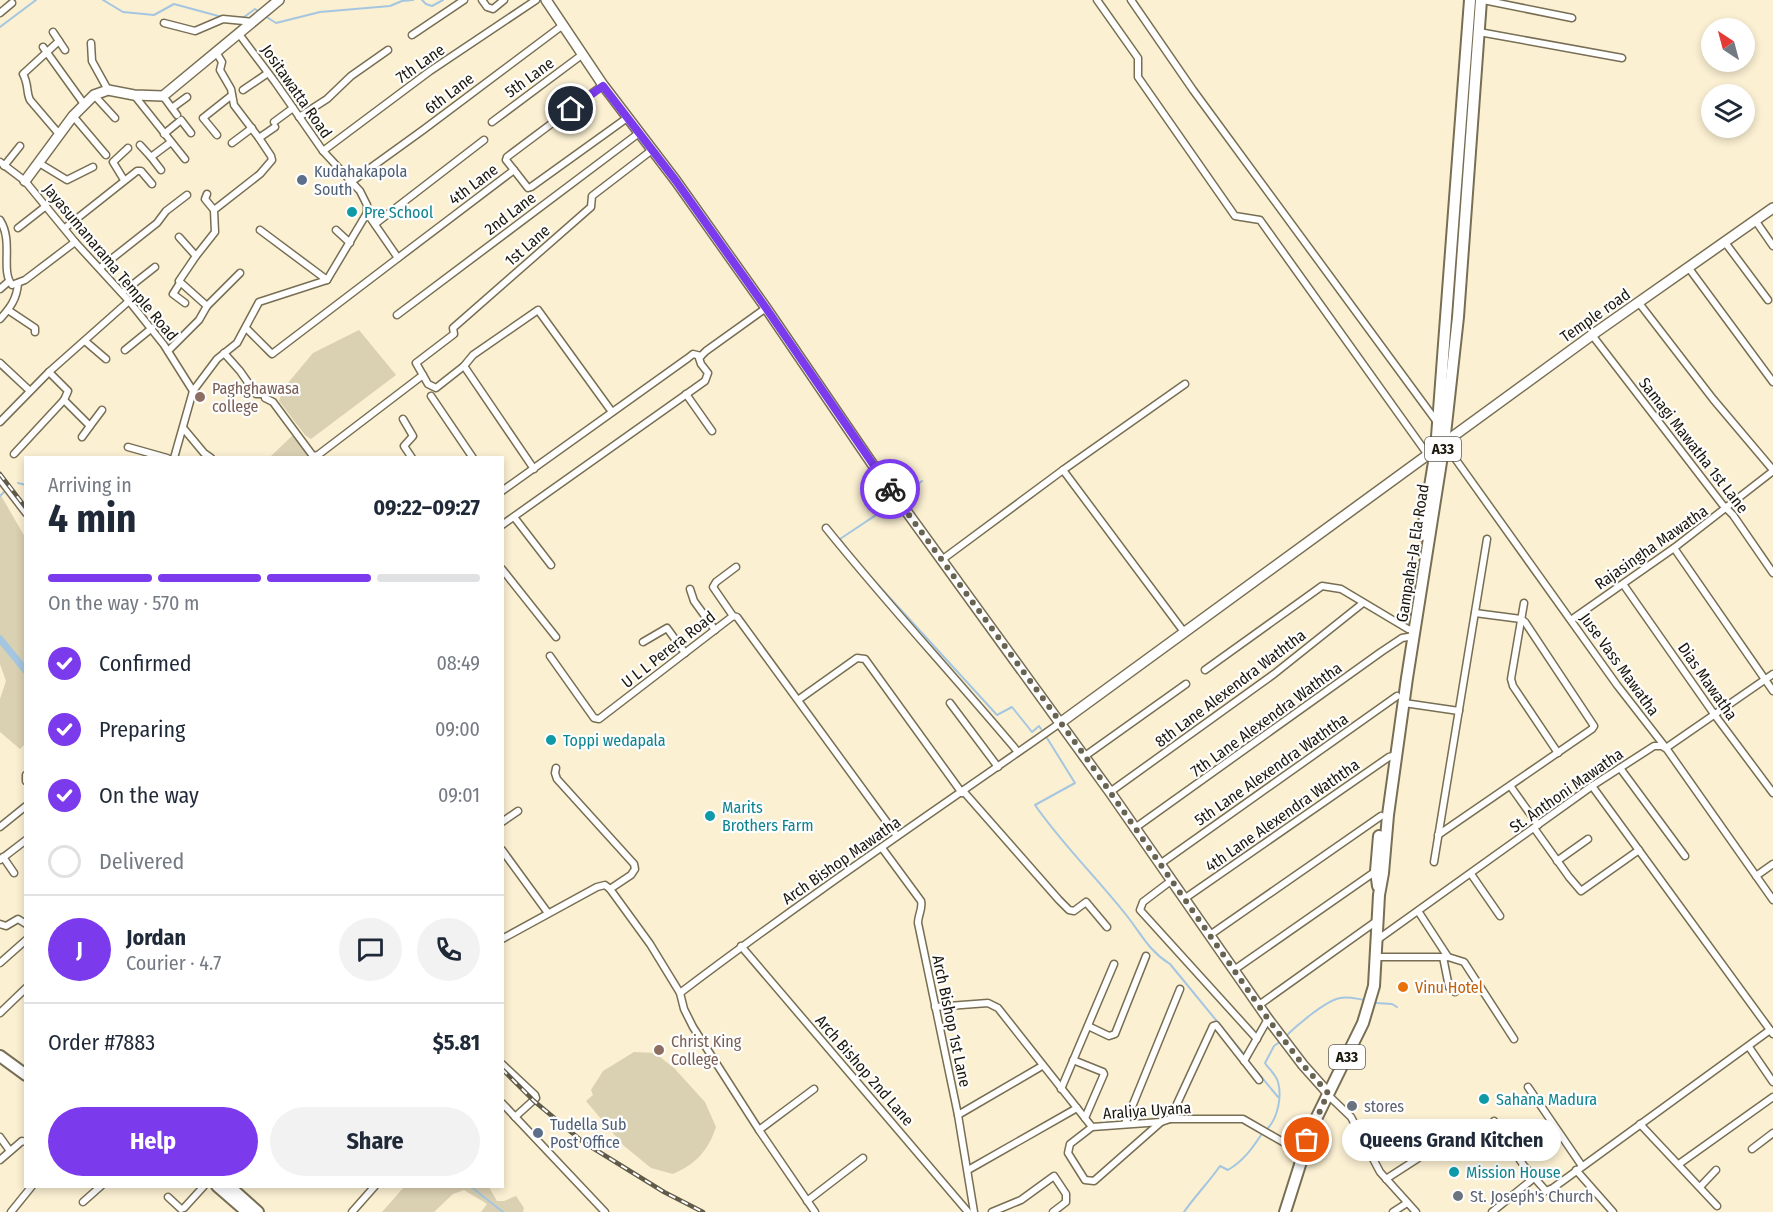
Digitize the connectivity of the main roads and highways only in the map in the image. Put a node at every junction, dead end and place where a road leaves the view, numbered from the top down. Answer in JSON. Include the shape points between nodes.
{"nodes":[{"id":1,"x":1470,"y":0,"type":"edge"},
{"id":2,"x":1482,"y":0,"type":"edge"},
{"id":3,"x":1436,"y":449,"type":"junction"},
{"id":4,"x":1393,"y":756,"type":"junction"},
{"id":5,"x":1379,"y":895,"type":"junction"},
{"id":6,"x":0,"y":1047,"type":"edge"},
{"id":7,"x":0,"y":1056,"type":"edge"},
{"id":8,"x":24,"y":1065,"type":"edge"},
{"id":9,"x":24,"y":1074,"type":"edge"},
{"id":10,"x":219,"y":1188,"type":"edge"},
{"id":11,"x":231,"y":1188,"type":"edge"},
{"id":12,"x":247,"y":1212,"type":"edge"},
{"id":13,"x":258,"y":1212,"type":"edge"},
{"id":14,"x":1285,"y":1212,"type":"edge"}],
"edges":[{"from":1,"to":3,"type":"highway","name":"Gampaha-Ja Ela Road","number":"A33"},
{"from":2,"to":3,"type":"highway","name":"Gampaha-Ja Ela Road","number":"A33","via":[[1458,317]]},
{"from":3,"to":4,"type":"highway","name":"Gampaha-Ja Ela Road","number":"A33"},
{"from":4,"to":5,"type":"highway","name":"Gampaha-Ja Ela Road","number":"A33"},
{"from":4,"to":5,"type":"highway","name":"Gampaha-Ja Ela Road","number":"A33","via":[[1381,816],[1376,871]]},
{"from":5,"to":14,"type":"highway","name":"Gampaha-Ja Ela Road","number":"A33","via":[[1377,957],[1366,1016],[1302,1153]]},
{"from":6,"to":8,"type":"highway"},
{"from":7,"to":9,"type":"highway"},
{"from":10,"to":12,"type":"highway"},
{"from":11,"to":13,"type":"highway"}]}
